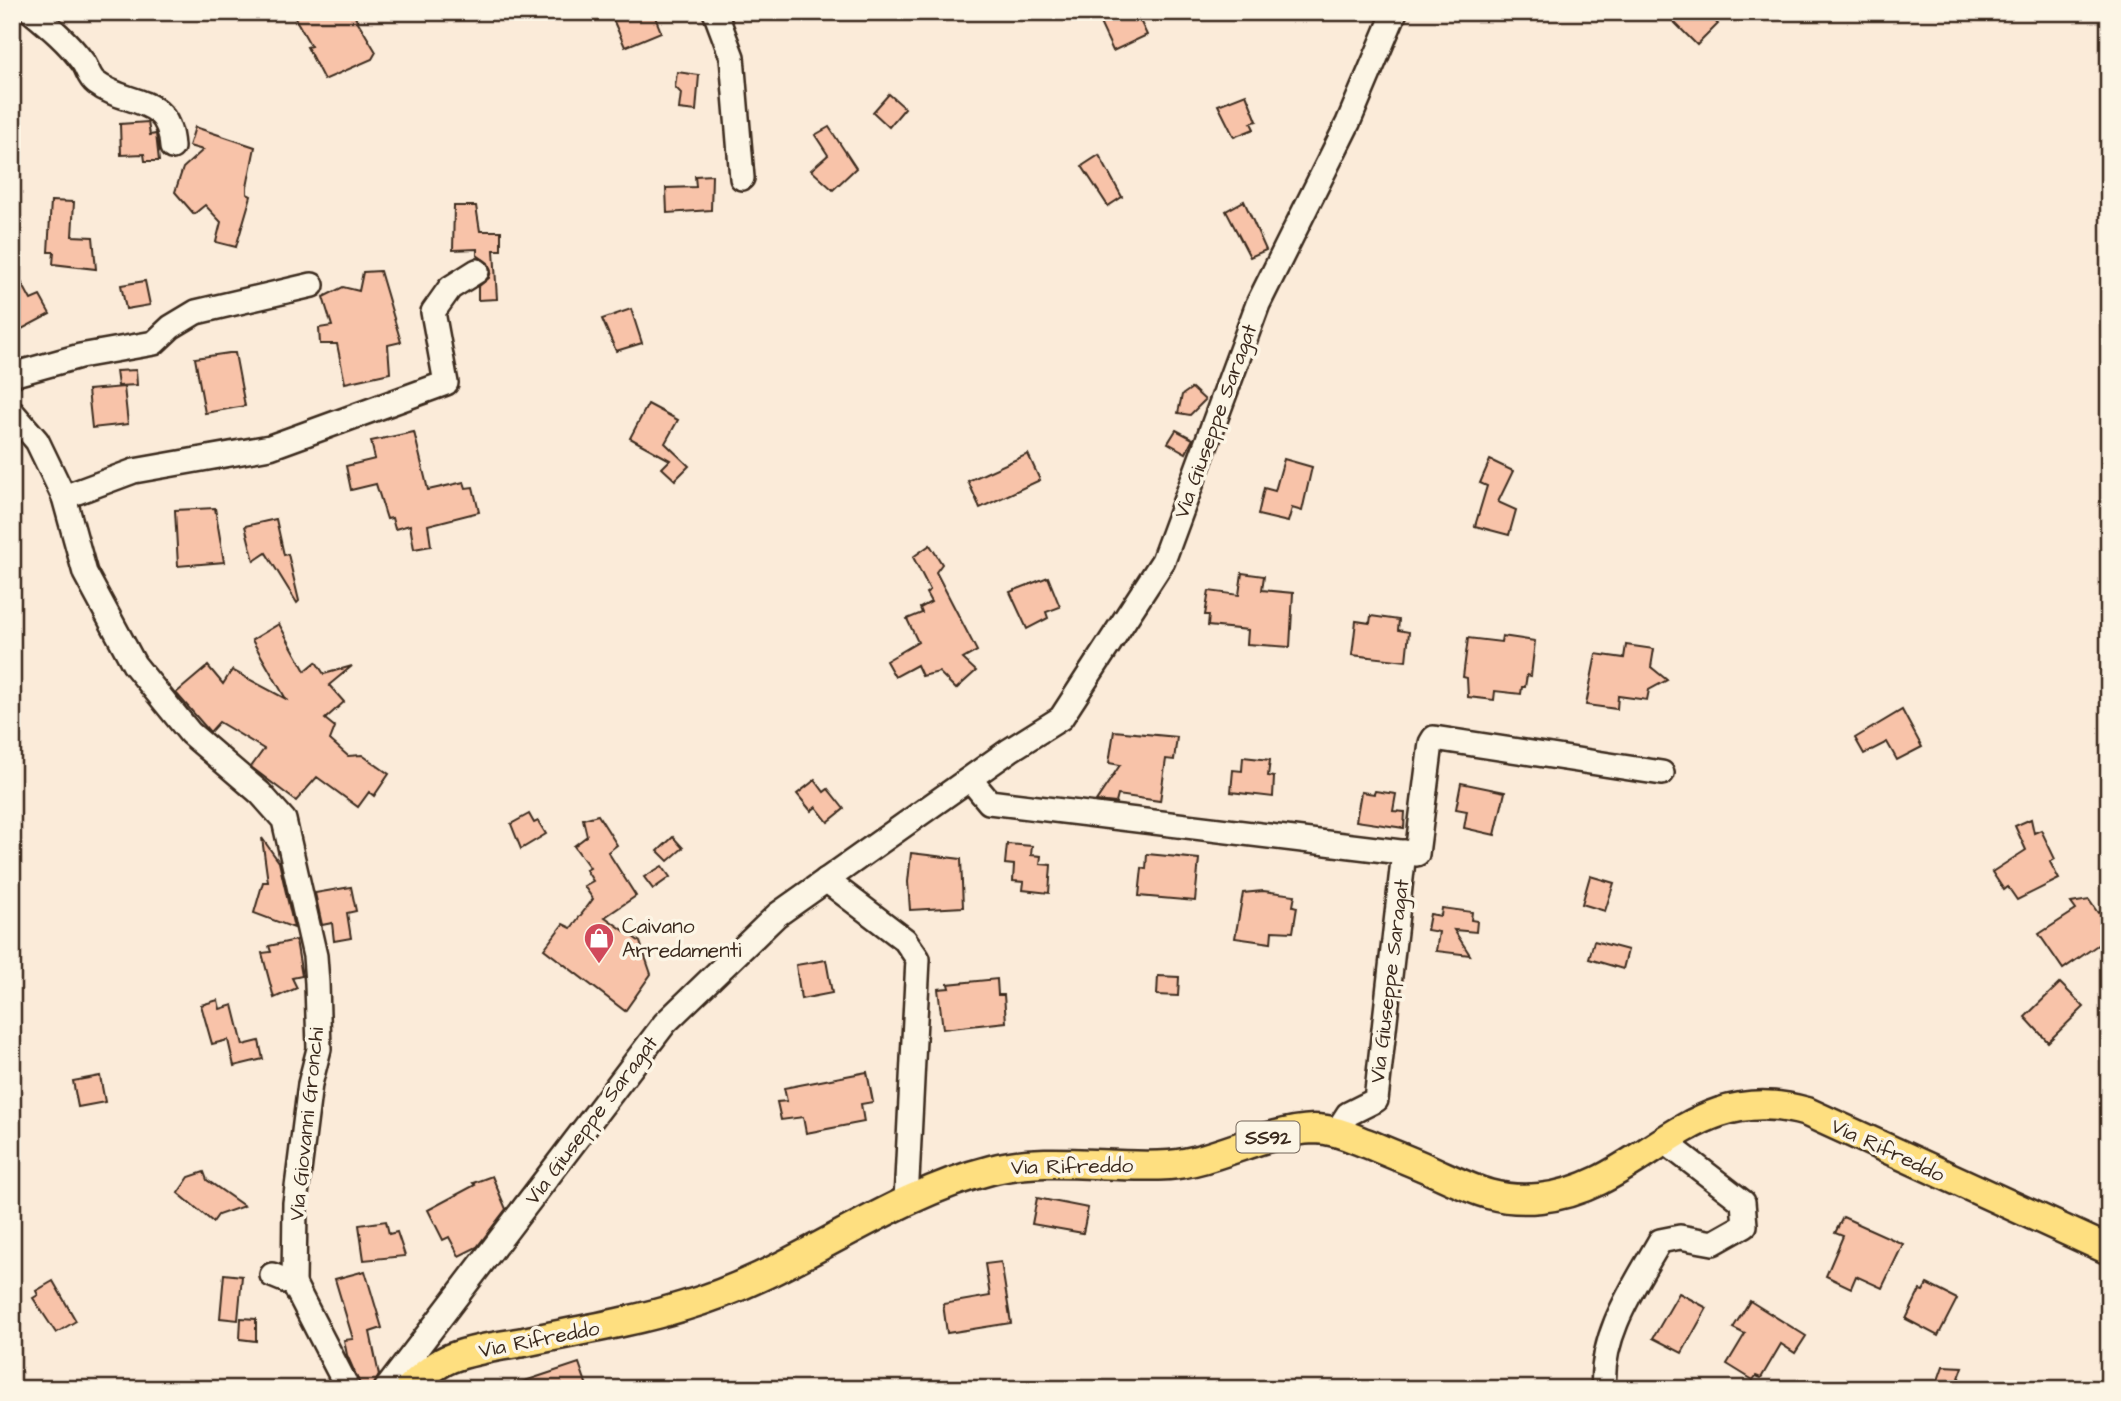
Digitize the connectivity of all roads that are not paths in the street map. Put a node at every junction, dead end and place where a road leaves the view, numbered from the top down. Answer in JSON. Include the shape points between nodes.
{"nodes":[{"id":1,"x":32,"y":12,"type":"edge"},
{"id":2,"x":715,"y":12,"type":"edge"},
{"id":3,"x":1395,"y":12,"type":"edge"},
{"id":4,"x":172,"y":147,"type":"dead end"},
{"id":5,"x":742,"y":178,"type":"dead end"},
{"id":6,"x":477,"y":271,"type":"dead end"},
{"id":7,"x":312,"y":285,"type":"dead end"},
{"id":8,"x":12,"y":375,"type":"edge"},
{"id":9,"x":12,"y":412,"type":"edge"},
{"id":10,"x":64,"y":497,"type":"junction"},
{"id":11,"x":1662,"y":773,"type":"dead end"},
{"id":12,"x":970,"y":779,"type":"junction"},
{"id":13,"x":1411,"y":853,"type":"junction"},
{"id":14,"x":826,"y":880,"type":"junction"},
{"id":15,"x":1337,"y":1131,"type":"junction"},
{"id":16,"x":1664,"y":1141,"type":"junction"},
{"id":17,"x":906,"y":1200,"type":"junction"},
{"id":18,"x":2109,"y":1250,"type":"edge"},
{"id":19,"x":272,"y":1275,"type":"dead end"},
{"id":20,"x":294,"y":1284,"type":"junction"},
{"id":21,"x":348,"y":1389,"type":"edge"},
{"id":22,"x":386,"y":1389,"type":"edge"},
{"id":23,"x":409,"y":1389,"type":"edge"},
{"id":24,"x":1604,"y":1389,"type":"edge"}],
"edges":[{"from":1,"to":4,"type":"street","via":[[62,38],[98,85],[148,104],[163,116],[171,131]]},
{"from":2,"to":5,"type":"street","via":[[732,57]]},
{"from":3,"to":12,"type":"street","name":"Via Giuseppe Saragat","via":[[1348,123],[1258,304],[1163,561],[1061,718]]},
{"from":6,"to":10,"type":"street","via":[[450,288],[433,312],[446,383],[270,447],[134,471]]},
{"from":7,"to":8,"type":"street","via":[[196,312],[154,342]]},
{"from":9,"to":10,"type":"street","name":"Via Giovanni Gronchi","via":[[37,441]]},
{"from":10,"to":20,"type":"street","name":"Via Giovanni Gronchi","via":[[85,573],[134,664],[190,733],[260,793],[284,820],[317,983],[318,1049],[295,1203]]},
{"from":11,"to":13,"type":"street","name":"Via Giuseppe Saragat","via":[[1434,738]]},
{"from":12,"to":13,"type":"street","name":"Via Giuseppe Saragat","via":[[989,802]]},
{"from":12,"to":14,"type":"street","name":"Via Giuseppe Saragat"},
{"from":13,"to":15,"type":"street","name":"Via Giuseppe Saragat","via":[[1376,1100],[1348,1114]]},
{"from":14,"to":17,"type":"street","via":[[905,940],[918,959]]},
{"from":14,"to":22,"type":"street","name":"Via Giuseppe Saragat","via":[[777,915],[665,1023]]},
{"from":15,"to":16,"type":"main road","name":"Via Rifreddo","number":"SS92","via":[[1429,1168],[1470,1191],[1504,1199],[1572,1192],[1606,1178]]},
{"from":15,"to":17,"type":"main road","name":"Via Rifreddo","number":"SS92","via":[[1283,1133],[1174,1164],[1021,1163],[947,1182]]},
{"from":16,"to":18,"type":"main road","name":"Via Rifreddo","number":"SS92","via":[[1698,1119],[1727,1108],[1791,1107]]},
{"from":16,"to":24,"type":"street","via":[[1743,1202],[1745,1225],[1713,1243],[1680,1237],[1660,1241],[1621,1308],[1602,1372]]},
{"from":17,"to":23,"type":"main road","name":"Via Rifreddo","number":"SS92","via":[[754,1281],[634,1320],[449,1359]]},
{"from":19,"to":20,"type":"street"},
{"from":20,"to":21,"type":"street","name":"Via Giovanni Gronchi"}]}
